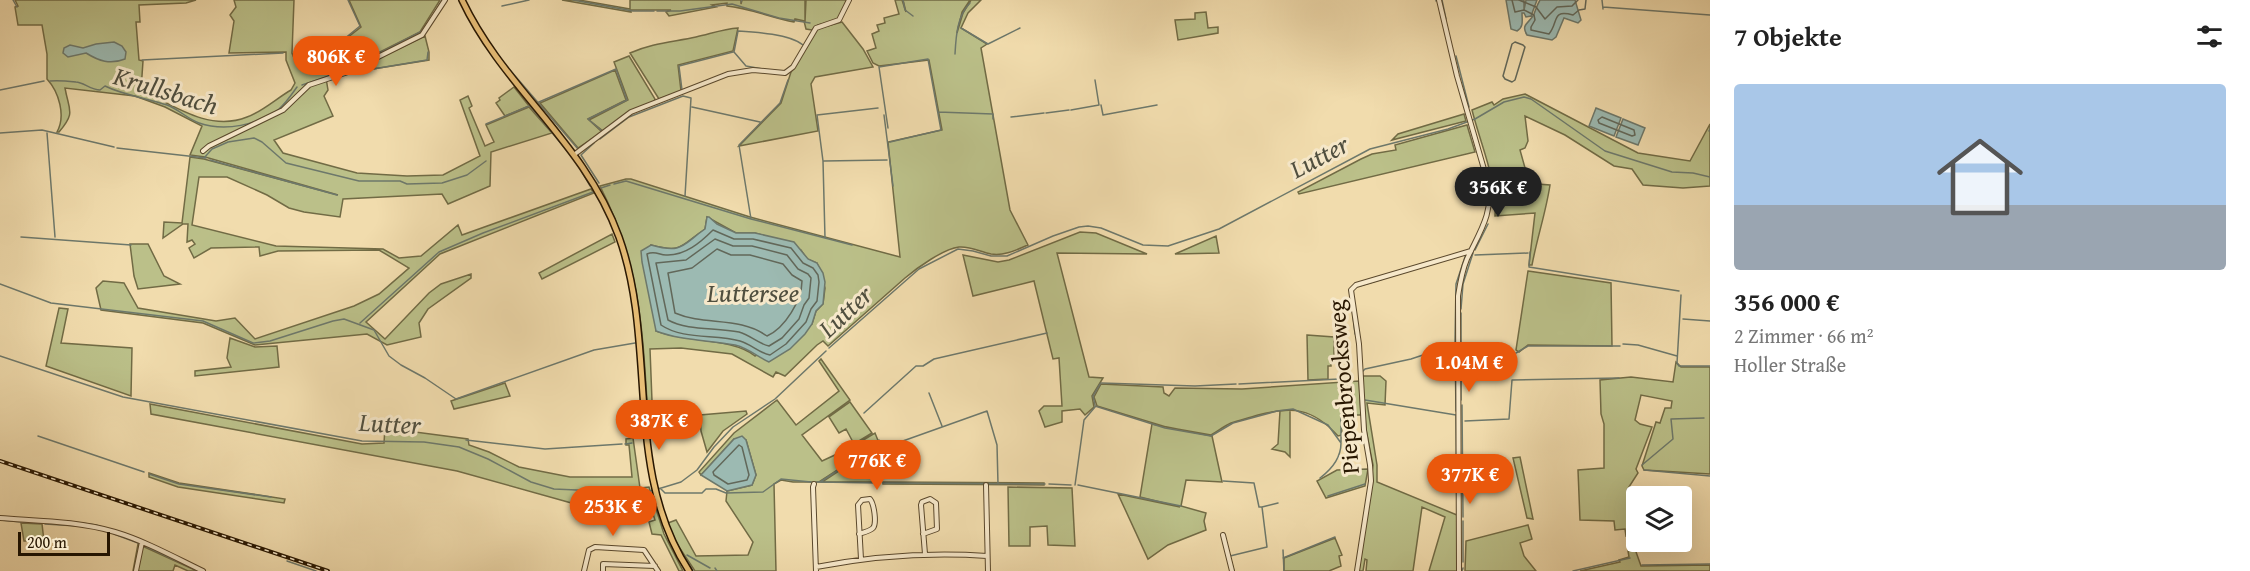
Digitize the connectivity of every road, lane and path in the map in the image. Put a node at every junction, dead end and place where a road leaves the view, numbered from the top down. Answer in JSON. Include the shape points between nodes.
{"nodes":[{"id":1,"x":445,"y":0,"type":"edge"},
{"id":2,"x":462,"y":0,"type":"edge"},
{"id":3,"x":849,"y":0,"type":"edge"},
{"id":4,"x":1439,"y":0,"type":"edge"},
{"id":5,"x":203,"y":151,"type":"dead end"},
{"id":6,"x":575,"y":154,"type":"junction"},
{"id":7,"x":1471,"y":251,"type":"junction"},
{"id":8,"x":814,"y":484,"type":"dead end"},
{"id":9,"x":986,"y":485,"type":"dead end"},
{"id":10,"x":0,"y":518,"type":"edge"},
{"id":11,"x":859,"y":534,"type":"junction"},
{"id":12,"x":923,"y":534,"type":"junction"},
{"id":13,"x":1223,"y":535,"type":"dead end"},
{"id":14,"x":142,"y":542,"type":"junction"},
{"id":15,"x":925,"y":554,"type":"junction"},
{"id":16,"x":987,"y":556,"type":"junction"},
{"id":17,"x":861,"y":559,"type":"junction"},
{"id":18,"x":657,"y":569,"type":"edge"},
{"id":19,"x":816,"y":569,"type":"edge"},
{"id":20,"x":135,"y":571,"type":"edge"},
{"id":21,"x":203,"y":571,"type":"edge"},
{"id":22,"x":584,"y":571,"type":"edge"},
{"id":23,"x":603,"y":571,"type":"edge"},
{"id":24,"x":689,"y":571,"type":"edge"},
{"id":25,"x":988,"y":571,"type":"edge"},
{"id":26,"x":1232,"y":571,"type":"edge"},
{"id":27,"x":1357,"y":571,"type":"edge"},
{"id":28,"x":1459,"y":571,"type":"edge"}],
"edges":[{"from":1,"to":5,"type":"street","via":[[422,35],[348,72],[309,85],[283,110]]},
{"from":2,"to":6,"type":"main road","via":[[498,61]]},
{"from":3,"to":6,"type":"street","via":[[839,20],[816,28],[788,71],[753,69],[728,74],[632,112]]},
{"from":4,"to":7,"type":"street","via":[[1488,183],[1486,222]]},
{"from":6,"to":24,"type":"main road","via":[[611,217],[629,271],[638,318],[653,485],[674,546]]},
{"from":7,"to":27,"type":"street","name":"Piepenbrocksweg","via":[[1356,285],[1351,290],[1371,481]]},
{"from":7,"to":28,"type":"street","via":[[1462,275],[1458,305]]},
{"from":8,"to":19,"type":"street"},
{"from":9,"to":16,"type":"street"},
{"from":10,"to":14,"type":"street","via":[[86,525]]},
{"from":11,"to":11,"type":"street","via":[[874,526],[870,499],[858,505]]},
{"from":11,"to":17,"type":"street"},
{"from":12,"to":12,"type":"street","via":[[937,530],[936,503],[930,499],[921,505]]},
{"from":12,"to":15,"type":"street"},
{"from":13,"to":26,"type":"street"},
{"from":14,"to":20,"type":"street"},
{"from":14,"to":21,"type":"street"},
{"from":15,"to":16,"type":"street"},
{"from":15,"to":17,"type":"street"},
{"from":16,"to":25,"type":"street"},
{"from":17,"to":19,"type":"street"},
{"from":18,"to":22,"type":"street","via":[[641,549],[594,547],[589,550]]},
{"from":18,"to":23,"type":"street","via":[[603,564]]}]}
